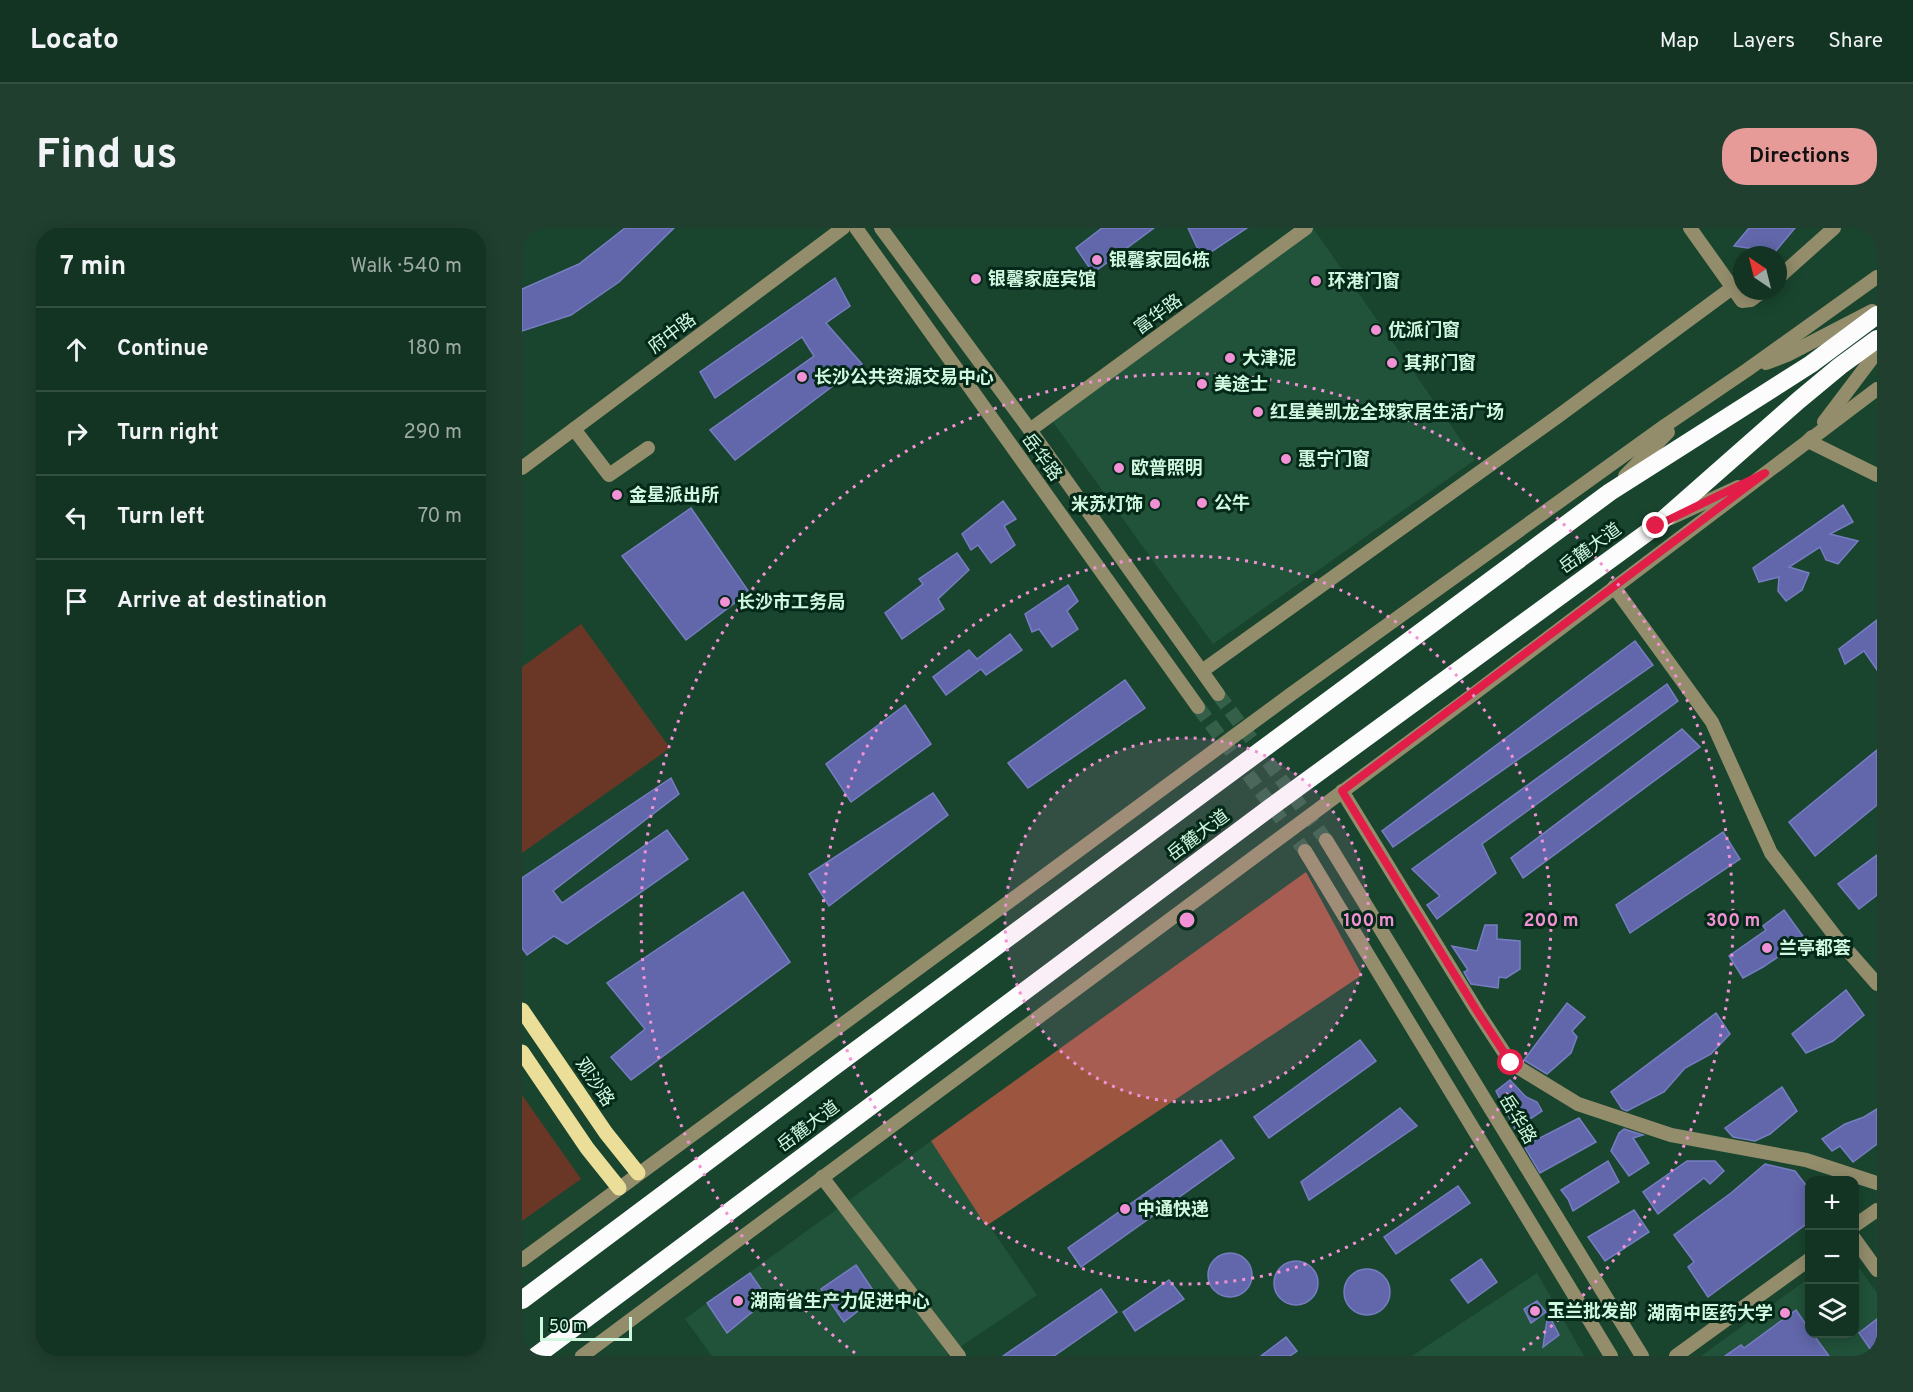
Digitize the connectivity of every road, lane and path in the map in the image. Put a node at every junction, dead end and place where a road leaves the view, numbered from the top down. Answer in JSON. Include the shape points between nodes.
{"nodes":[{"id":1,"x":843,"y":228,"type":"edge"},
{"id":2,"x":856,"y":228,"type":"edge"},
{"id":3,"x":881,"y":228,"type":"edge"},
{"id":4,"x":1306,"y":228,"type":"edge"},
{"id":5,"x":1690,"y":228,"type":"edge"},
{"id":6,"x":1834,"y":228,"type":"edge"},
{"id":7,"x":1787,"y":270,"type":"edge"},
{"id":8,"x":1877,"y":277,"type":"edge"},
{"id":9,"x":1733,"y":290,"type":"edge"},
{"id":10,"x":1733,"y":294,"type":"edge"},
{"id":11,"x":1877,"y":309,"type":"edge"},
{"id":12,"x":1877,"y":315,"type":"edge"},
{"id":13,"x":1873,"y":346,"type":"edge"},
{"id":14,"x":1747,"y":370,"type":"junction"},
{"id":15,"x":1877,"y":389,"type":"edge"},
{"id":16,"x":1688,"y":411,"type":"junction"},
{"id":17,"x":574,"y":429,"type":"junction"},
{"id":18,"x":1030,"y":430,"type":"junction"},
{"id":19,"x":1808,"y":441,"type":"junction"},
{"id":20,"x":648,"y":448,"type":"dead end"},
{"id":21,"x":522,"y":468,"type":"edge"},
{"id":22,"x":1765,"y":473,"type":"junction"},
{"id":23,"x":1877,"y":475,"type":"edge"},
{"id":24,"x":1610,"y":492,"type":"junction"},
{"id":25,"x":1656,"y":526,"type":"junction"},
{"id":26,"x":1614,"y":587,"type":"junction"},
{"id":27,"x":1202,"y":671,"type":"junction"},
{"id":28,"x":1218,"y":694,"type":"tunnel mouth"},
{"id":29,"x":1198,"y":707,"type":"tunnel mouth"},
{"id":30,"x":1342,"y":791,"type":"junction"},
{"id":31,"x":1326,"y":840,"type":"tunnel mouth"},
{"id":32,"x":1305,"y":850,"type":"tunnel mouth"},
{"id":33,"x":1877,"y":984,"type":"edge"},
{"id":34,"x":522,"y":1010,"type":"edge"},
{"id":35,"x":522,"y":1052,"type":"edge"},
{"id":36,"x":638,"y":1173,"type":"junction"},
{"id":37,"x":822,"y":1177,"type":"junction"},
{"id":38,"x":1877,"y":1183,"type":"edge"},
{"id":39,"x":619,"y":1188,"type":"junction"},
{"id":40,"x":1877,"y":1210,"type":"edge"},
{"id":41,"x":1859,"y":1223,"type":"edge"},
{"id":42,"x":1859,"y":1245,"type":"edge"},
{"id":43,"x":522,"y":1260,"type":"edge"},
{"id":44,"x":1805,"y":1262,"type":"edge"},
{"id":45,"x":1877,"y":1270,"type":"edge"},
{"id":46,"x":522,"y":1300,"type":"edge"},
{"id":47,"x":591,"y":1353,"type":"edge"},
{"id":48,"x":536,"y":1356,"type":"edge"},
{"id":49,"x":959,"y":1356,"type":"edge"},
{"id":50,"x":1611,"y":1356,"type":"edge"},
{"id":51,"x":1642,"y":1356,"type":"edge"},
{"id":52,"x":1676,"y":1356,"type":"edge"}],
"edges":[{"from":1,"to":17,"type":"street","name":"府中路"},
{"from":2,"to":29,"type":"street","name":"岳华路"},
{"from":3,"to":18,"type":"street","name":"岳华路"},
{"from":4,"to":18,"type":"street","name":"富华路"},
{"from":5,"to":9,"type":"street"},
{"from":6,"to":7,"type":"street"},
{"from":8,"to":14,"type":"street"},
{"from":10,"to":27,"type":"street"},
{"from":11,"to":14,"type":"street","via":[[1787,355]]},
{"from":12,"to":24,"type":"highway","name":"岳麓大道","via":[[1811,364]]},
{"from":13,"to":19,"type":"street","via":[[1841,401]]},
{"from":13,"to":25,"type":"highway","name":"岳麓大道","via":[[1799,400]]},
{"from":14,"to":16,"type":"street"},
{"from":15,"to":19,"type":"street"},
{"from":16,"to":24,"type":"street"},
{"from":16,"to":36,"type":"street","via":[[1280,702]]},
{"from":17,"to":20,"type":"street","via":[[609,475]]},
{"from":17,"to":21,"type":"street","name":"府中路"},
{"from":18,"to":27,"type":"street","name":"岳华路"},
{"from":19,"to":22,"type":"street"},
{"from":19,"to":23,"type":"street"},
{"from":22,"to":25,"type":"street"},
{"from":22,"to":26,"type":"street"},
{"from":24,"to":46,"type":"highway","name":"岳麓大道"},
{"from":25,"to":48,"type":"highway","name":"岳麓大道","via":[[1262,814]]},
{"from":26,"to":30,"type":"street"},
{"from":26,"to":33,"type":"street","via":[[1712,722],[1771,853]]},
{"from":27,"to":28,"type":"street","name":"岳华路"},
{"from":30,"to":37,"type":"street"},
{"from":30,"to":38,"type":"street","via":[[1511,1063],[1578,1104],[1671,1135],[1806,1160]]},
{"from":31,"to":51,"type":"street","name":"岳华路"},
{"from":32,"to":50,"type":"street"},
{"from":34,"to":36,"type":"main road","name":"观沙路"},
{"from":35,"to":39,"type":"main road"},
{"from":36,"to":39,"type":"street"},
{"from":37,"to":47,"type":"street"},
{"from":37,"to":49,"type":"street"},
{"from":39,"to":43,"type":"street"},
{"from":40,"to":41,"type":"street"},
{"from":42,"to":45,"type":"street"},
{"from":44,"to":52,"type":"street"}]}
